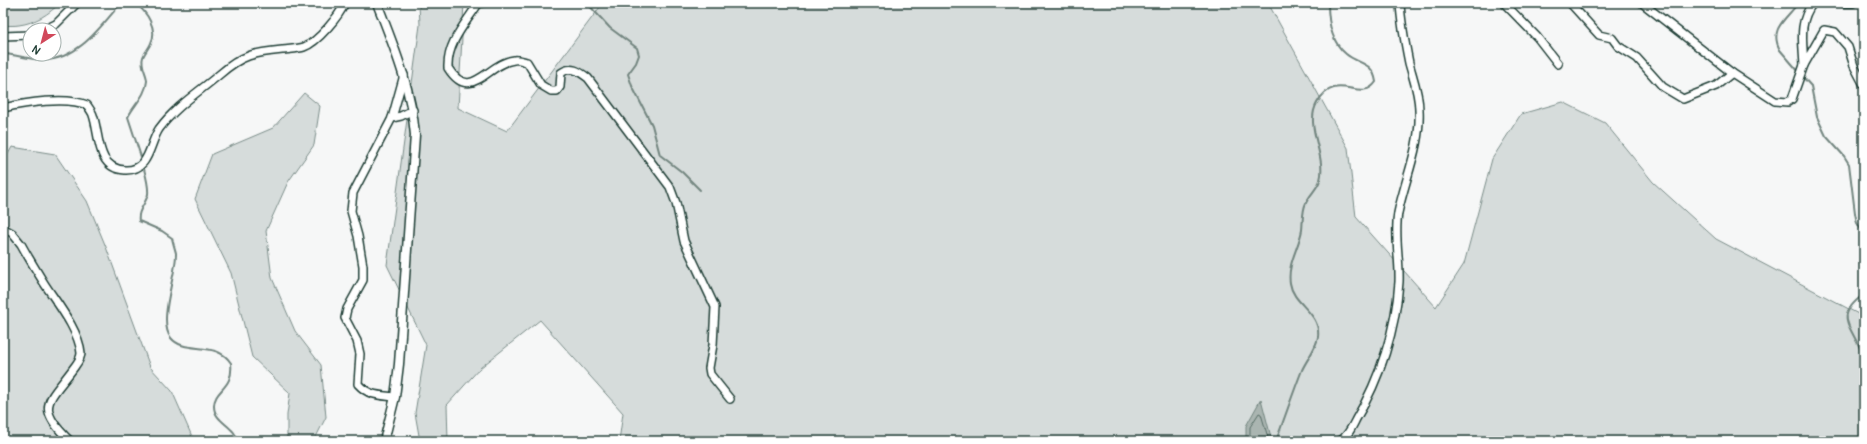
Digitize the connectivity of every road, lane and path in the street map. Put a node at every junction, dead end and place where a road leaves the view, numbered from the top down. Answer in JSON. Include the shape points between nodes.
{"nodes":[{"id":1,"x":78,"y":3,"type":"edge"},
{"id":2,"x":345,"y":3,"type":"edge"},
{"id":3,"x":377,"y":3,"type":"edge"},
{"id":4,"x":482,"y":3,"type":"edge"},
{"id":5,"x":1400,"y":3,"type":"edge"},
{"id":6,"x":1504,"y":3,"type":"edge"},
{"id":7,"x":1570,"y":3,"type":"edge"},
{"id":8,"x":1642,"y":3,"type":"edge"},
{"id":9,"x":1813,"y":3,"type":"edge"},
{"id":10,"x":1844,"y":3,"type":"edge"},
{"id":11,"x":1852,"y":3,"type":"edge"},
{"id":12,"x":58,"y":22,"type":"edge"},
{"id":13,"x":3,"y":36,"type":"edge"},
{"id":14,"x":22,"y":36,"type":"edge"},
{"id":15,"x":1558,"y":64,"type":"dead end"},
{"id":16,"x":1804,"y":65,"type":"junction"},
{"id":17,"x":404,"y":73,"type":"junction"},
{"id":18,"x":1732,"y":73,"type":"junction"},
{"id":19,"x":1864,"y":85,"type":"edge"},
{"id":20,"x":3,"y":108,"type":"edge"},
{"id":21,"x":413,"y":110,"type":"junction"},
{"id":22,"x":392,"y":118,"type":"junction"},
{"id":23,"x":3,"y":228,"type":"edge"},
{"id":24,"x":395,"y":397,"type":"junction"},
{"id":25,"x":730,"y":399,"type":"dead end"},
{"id":26,"x":70,"y":441,"type":"edge"},
{"id":27,"x":384,"y":441,"type":"edge"},
{"id":28,"x":1340,"y":441,"type":"edge"}],
"edges":[{"from":1,"to":12,"type":"street"},
{"from":2,"to":20,"type":"street","via":[[319,37],[305,47],[259,52],[226,68],[168,118],[158,130],[146,160],[134,168],[126,170],[107,164],[102,154],[93,115],[87,105],[49,102]]},
{"from":3,"to":17,"type":"street"},
{"from":4,"to":25,"type":"street","via":[[478,4],[457,36],[448,58],[448,68],[460,82],[467,83],[474,82],[505,62],[521,60],[526,62],[541,85],[551,92],[557,91],[560,87],[561,73],[564,70],[578,70],[588,78],[670,187],[684,241],[715,307],[710,374]]},
{"from":5,"to":28,"type":"street","via":[[1419,110],[1410,172],[1395,232],[1399,281],[1391,332],[1379,371],[1368,400],[1348,434]]},
{"from":6,"to":15,"type":"street","via":[[1537,37]]},
{"from":7,"to":18,"type":"street","via":[[1599,34],[1612,38],[1618,46],[1637,58],[1657,82],[1678,97],[1683,99],[1709,89]]},
{"from":8,"to":18,"type":"street"},
{"from":9,"to":16,"type":"street","via":[[1804,17]]},
{"from":10,"to":11,"type":"street"},
{"from":13,"to":14,"type":"street"},
{"from":16,"to":18,"type":"street","via":[[1792,99],[1788,102],[1775,101]]},
{"from":16,"to":19,"type":"street","via":[[1824,30],[1835,32],[1848,46],[1854,66]]},
{"from":17,"to":21,"type":"street"},
{"from":17,"to":22,"type":"street"},
{"from":21,"to":22,"type":"street"},
{"from":21,"to":24,"type":"street","via":[[413,173]]},
{"from":22,"to":24,"type":"street","via":[[353,193],[351,211],[363,266],[362,280],[347,308],[345,318],[360,354],[358,384],[365,391]]},
{"from":23,"to":26,"type":"street","via":[[12,233],[21,244],[71,325],[80,347],[81,355],[78,362],[48,403],[51,421]]},
{"from":24,"to":27,"type":"street"}]}
